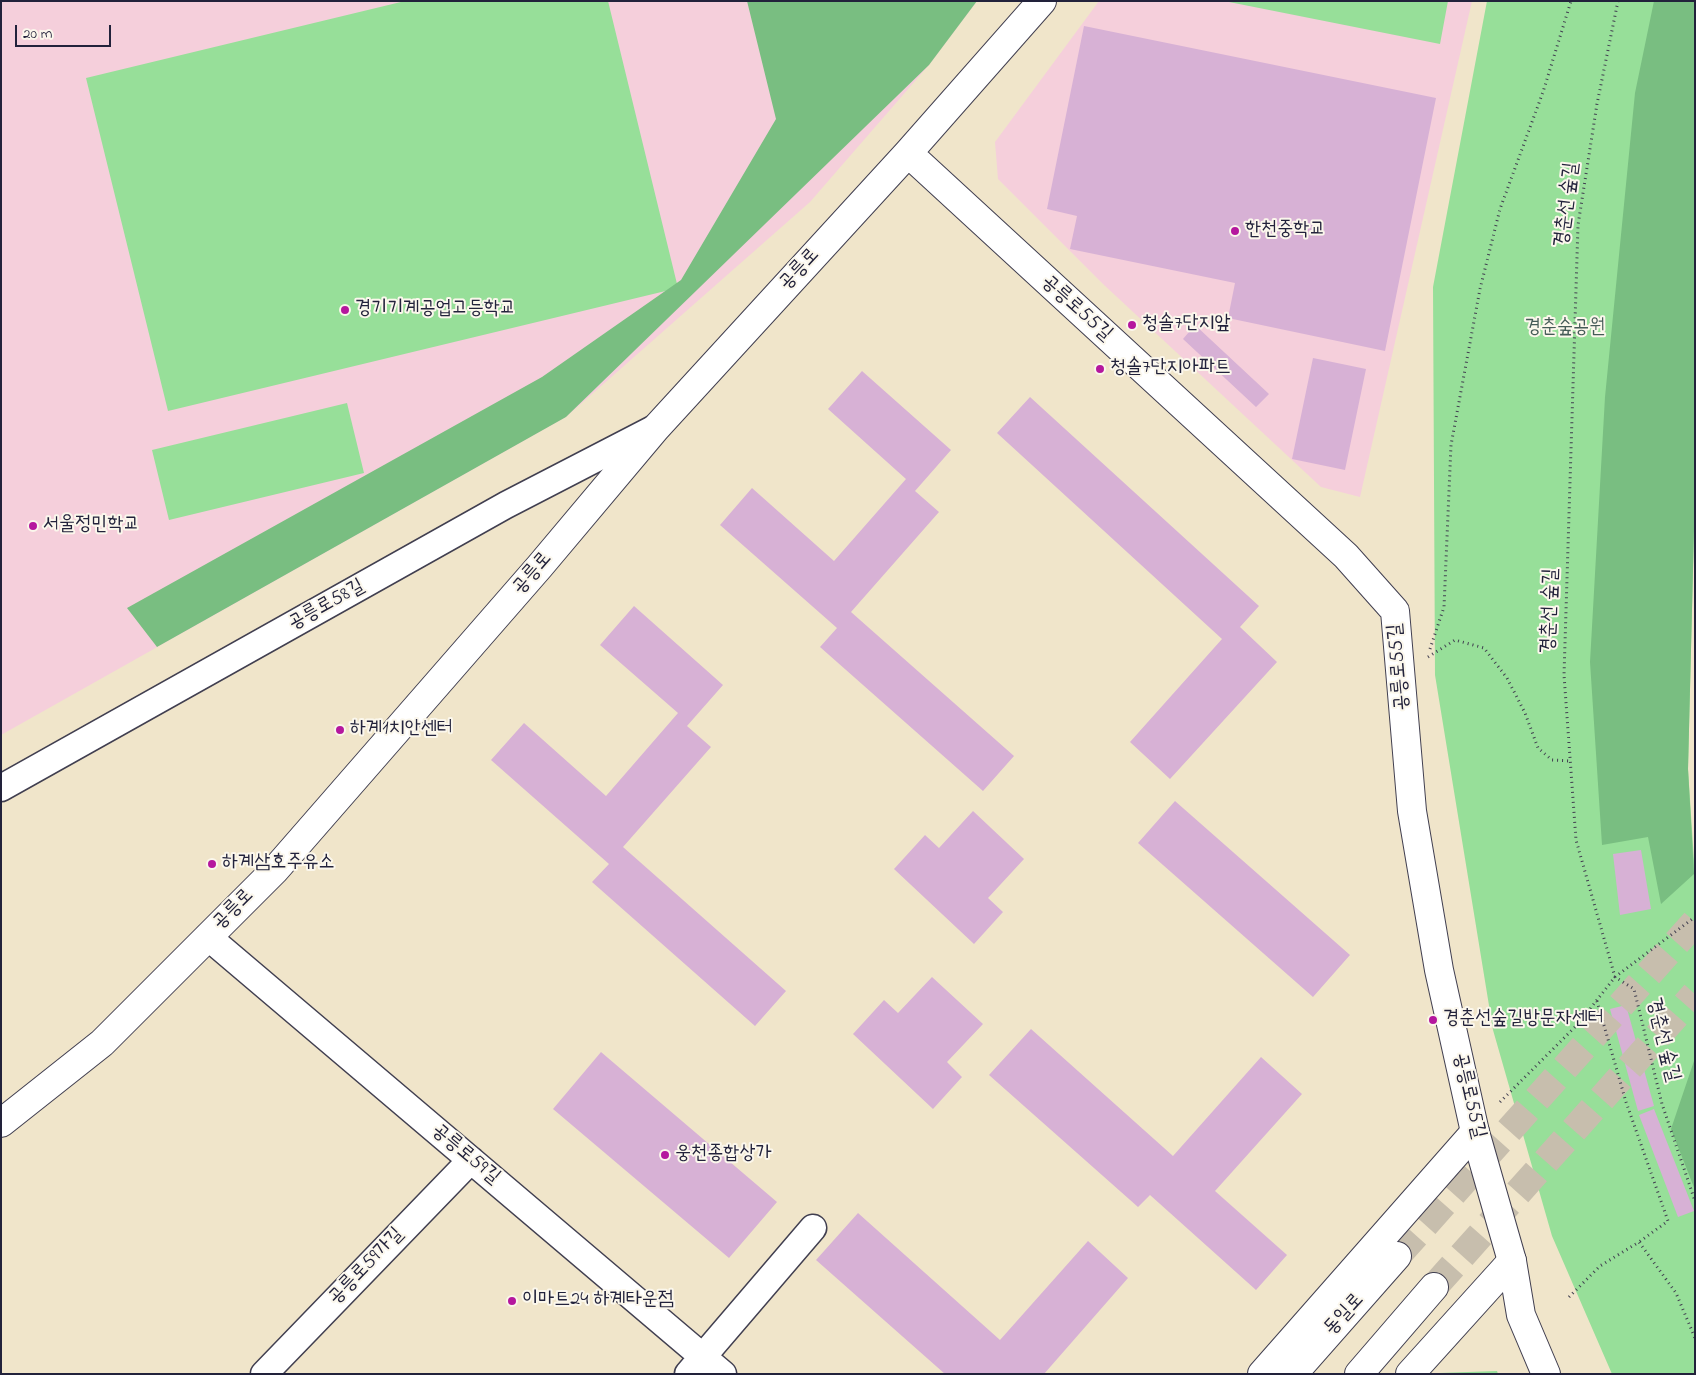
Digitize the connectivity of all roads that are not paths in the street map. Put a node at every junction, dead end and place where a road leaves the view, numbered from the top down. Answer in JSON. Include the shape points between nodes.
{"nodes":[{"id":1,"x":1042,"y":1,"type":"edge"},
{"id":2,"x":908,"y":153,"type":"junction"},
{"id":3,"x":656,"y":428,"type":"junction"},
{"id":4,"x":1,"y":788,"type":"edge"},
{"id":5,"x":208,"y":936,"type":"junction"},
{"id":6,"x":1,"y":1123,"type":"edge"},
{"id":7,"x":1475,"y":1132,"type":"junction"},
{"id":8,"x":471,"y":1160,"type":"junction"},
{"id":9,"x":813,"y":1228,"type":"dead end"},
{"id":10,"x":1397,"y":1256,"type":"tunnel mouth"},
{"id":11,"x":1512,"y":1261,"type":"junction"},
{"id":12,"x":1434,"y":1287,"type":"tunnel mouth"},
{"id":13,"x":705,"y":1368,"type":"edge"},
{"id":14,"x":264,"y":1374,"type":"edge"},
{"id":15,"x":1262,"y":1374,"type":"edge"},
{"id":16,"x":1292,"y":1374,"type":"edge"},
{"id":17,"x":1359,"y":1374,"type":"edge"},
{"id":18,"x":1410,"y":1374,"type":"edge"},
{"id":19,"x":1546,"y":1374,"type":"edge"}],
"edges":[{"from":1,"to":2,"type":"street","name":"공릉로"},
{"from":2,"to":3,"type":"street","name":"공릉로"},
{"from":2,"to":7,"type":"street","name":"공릉로55길","via":[[1346,556],[1395,611],[1412,811],[1439,970]]},
{"from":3,"to":4,"type":"street","name":"공릉로58길","via":[[506,505]]},
{"from":3,"to":5,"type":"street","name":"공릉로","via":[[288,855]]},
{"from":5,"to":6,"type":"street","name":"공릉로","via":[[102,1043]]},
{"from":5,"to":8,"type":"street","name":"공릉로59길"},
{"from":7,"to":11,"type":"street","name":"공릉로55길"},
{"from":7,"to":15,"type":"street"},
{"from":8,"to":13,"type":"street","name":"공릉로59길"},
{"from":8,"to":14,"type":"street","name":"공릉로59가길"},
{"from":9,"to":13,"type":"street"},
{"from":10,"to":16,"type":"street","name":"동일로"},
{"from":11,"to":18,"type":"street"},
{"from":11,"to":19,"type":"street","name":"공릉로55길","via":[[1521,1315]]},
{"from":12,"to":17,"type":"street"}]}
